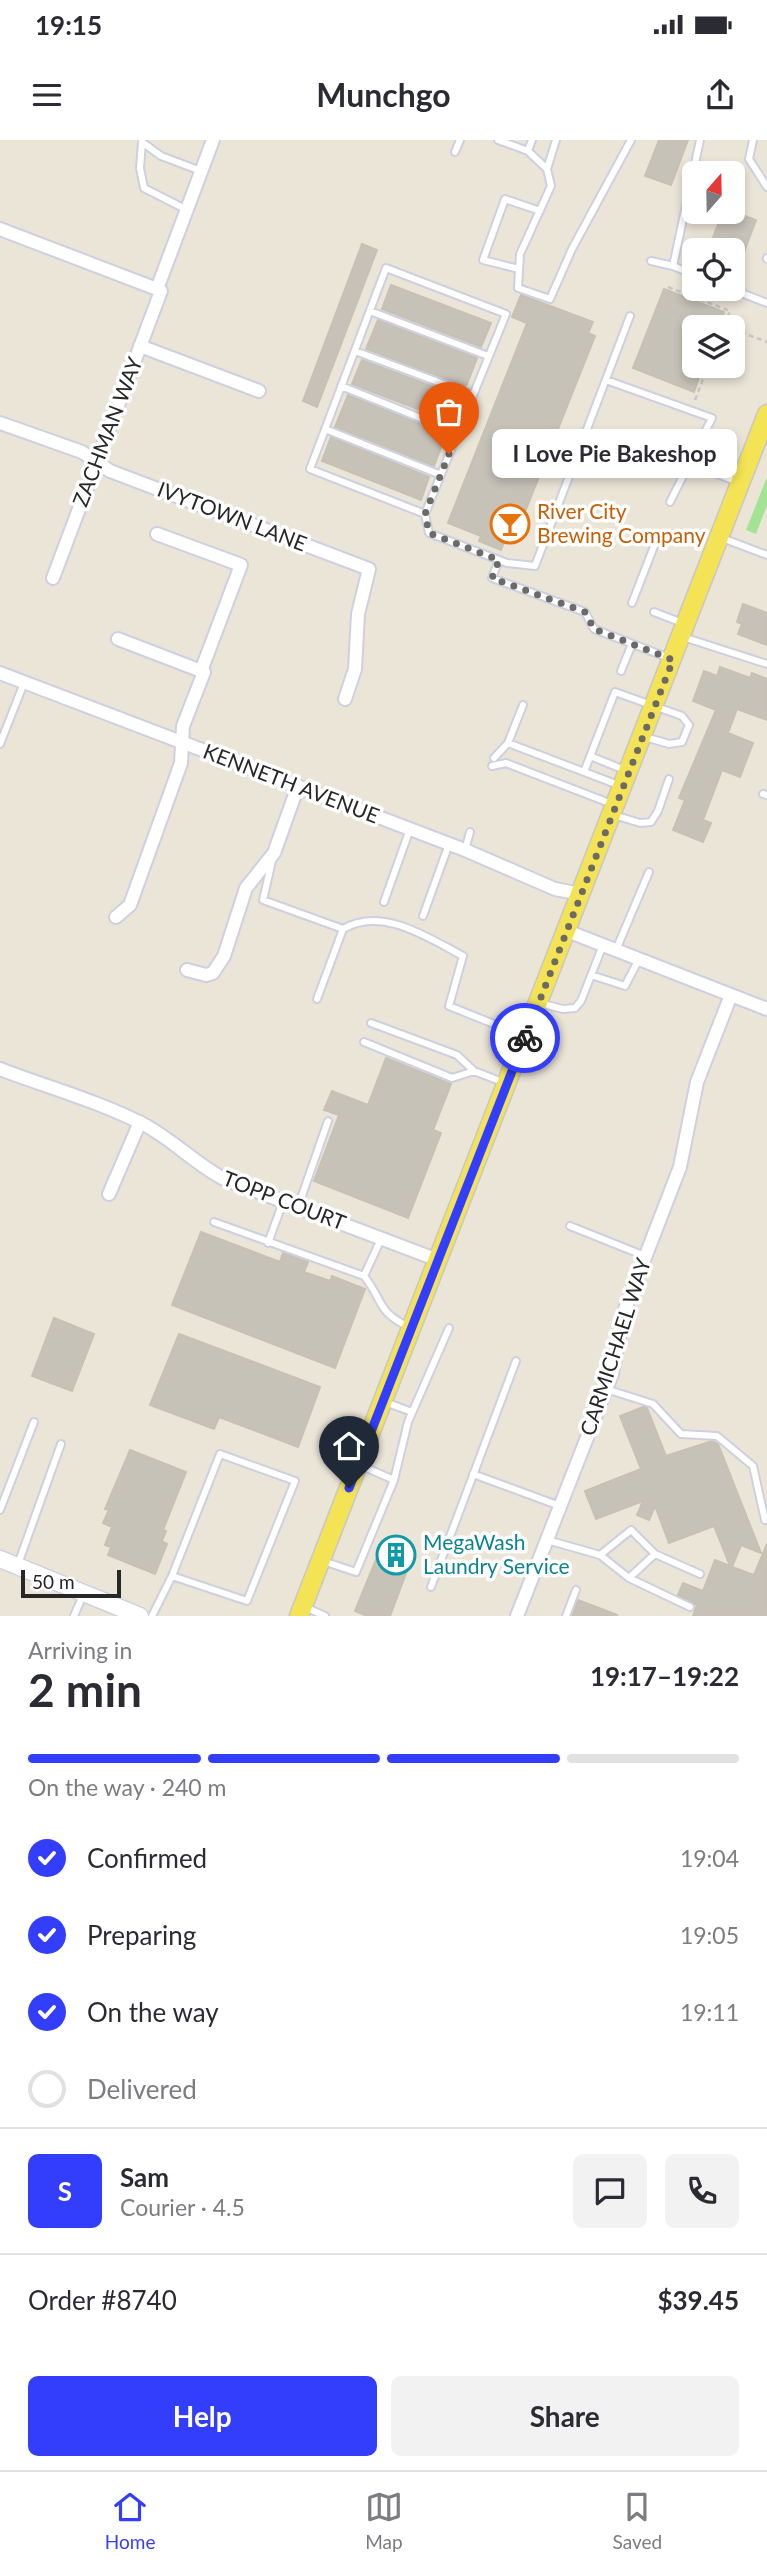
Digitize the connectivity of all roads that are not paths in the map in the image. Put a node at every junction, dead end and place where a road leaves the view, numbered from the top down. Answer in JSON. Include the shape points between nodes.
{"nodes":[{"id":1,"x":213,"y":140,"type":"edge"},
{"id":2,"x":460,"y":140,"type":"edge"},
{"id":3,"x":498,"y":140,"type":"edge"},
{"id":4,"x":532,"y":140,"type":"edge"},
{"id":5,"x":556,"y":140,"type":"edge"},
{"id":6,"x":631,"y":140,"type":"edge"},
{"id":7,"x":700,"y":140,"type":"edge"},
{"id":8,"x":753,"y":140,"type":"edge"},
{"id":9,"x":528,"y":151,"type":"junction"},
{"id":10,"x":456,"y":152,"type":"dead end"},
{"id":11,"x":547,"y":169,"type":"junction"},
{"id":12,"x":201,"y":171,"type":"junction"},
{"id":13,"x":767,"y":187,"type":"edge"},
{"id":14,"x":187,"y":210,"type":"junction"},
{"id":15,"x":540,"y":211,"type":"junction"},
{"id":16,"x":0,"y":229,"type":"edge"},
{"id":17,"x":651,"y":261,"type":"dead end"},
{"id":18,"x":673,"y":266,"type":"junction"},
{"id":19,"x":519,"y":268,"type":"junction"},
{"id":20,"x":682,"y":270,"type":"edge"},
{"id":21,"x":157,"y":289,"type":"junction"},
{"id":22,"x":745,"y":294,"type":"edge"},
{"id":23,"x":767,"y":303,"type":"edge"},
{"id":24,"x":370,"y":311,"type":"junction"},
{"id":25,"x":630,"y":316,"type":"dead end"},
{"id":26,"x":140,"y":346,"type":"junction"},
{"id":27,"x":355,"y":351,"type":"junction"},
{"id":28,"x":488,"y":356,"type":"junction"},
{"id":29,"x":606,"y":380,"type":"junction"},
{"id":30,"x":341,"y":386,"type":"junction"},
{"id":31,"x":259,"y":391,"type":"dead end"},
{"id":32,"x":473,"y":395,"type":"junction"},
{"id":33,"x":767,"y":415,"type":"edge"},
{"id":34,"x":0,"y":423,"type":"edge"},
{"id":35,"x":325,"y":429,"type":"junction"},
{"id":36,"x":458,"y":433,"type":"junction"},
{"id":37,"x":681,"y":460,"type":"dead end"},
{"id":38,"x":97,"y":462,"type":"junction"},
{"id":39,"x":689,"y":463,"type":"junction"},
{"id":40,"x":441,"y":475,"type":"junction"},
{"id":41,"x":741,"y":484,"type":"junction"},
{"id":42,"x":670,"y":502,"type":"dead end"},
{"id":43,"x":425,"y":514,"type":"junction"},
{"id":44,"x":157,"y":534,"type":"dead end"},
{"id":45,"x":658,"y":536,"type":"dead end"},
{"id":46,"x":720,"y":537,"type":"junction"},
{"id":47,"x":767,"y":555,"type":"edge"},
{"id":48,"x":499,"y":560,"type":"junction"},
{"id":49,"x":53,"y":578,"type":"dead end"},
{"id":50,"x":632,"y":603,"type":"dead end"},
{"id":51,"x":654,"y":612,"type":"dead end"},
{"id":52,"x":684,"y":630,"type":"junction"},
{"id":53,"x":118,"y":639,"type":"dead end"},
{"id":54,"x":632,"y":643,"type":"junction"},
{"id":55,"x":673,"y":660,"type":"junction"},
{"id":56,"x":767,"y":664,"type":"edge"},
{"id":57,"x":201,"y":671,"type":"junction"},
{"id":58,"x":621,"y":671,"type":"dead end"},
{"id":59,"x":0,"y":673,"type":"edge"},
{"id":60,"x":24,"y":683,"type":"junction"},
{"id":61,"x":345,"y":699,"type":"dead end"},
{"id":62,"x":523,"y":705,"type":"dead end"},
{"id":63,"x":654,"y":708,"type":"junction"},
{"id":64,"x":643,"y":736,"type":"junction"},
{"id":65,"x":183,"y":743,"type":"junction"},
{"id":66,"x":508,"y":743,"type":"junction"},
{"id":67,"x":0,"y":744,"type":"edge"},
{"id":68,"x":590,"y":756,"type":"junction"},
{"id":69,"x":584,"y":772,"type":"junction"},
{"id":70,"x":669,"y":779,"type":"dead end"},
{"id":71,"x":626,"y":780,"type":"junction"},
{"id":72,"x":298,"y":786,"type":"junction"},
{"id":73,"x":614,"y":810,"type":"junction"},
{"id":74,"x":411,"y":829,"type":"junction"},
{"id":75,"x":470,"y":832,"type":"dead end"},
{"id":76,"x":449,"y":844,"type":"junction"},
{"id":77,"x":465,"y":850,"type":"junction"},
{"id":78,"x":274,"y":853,"type":"junction"},
{"id":79,"x":649,"y":872,"type":"dead end"},
{"id":80,"x":581,"y":894,"type":"junction"},
{"id":81,"x":384,"y":902,"type":"dead end"},
{"id":82,"x":423,"y":916,"type":"dead end"},
{"id":83,"x":116,"y":917,"type":"dead end"},
{"id":84,"x":343,"y":929,"type":"junction"},
{"id":85,"x":567,"y":931,"type":"junction"},
{"id":86,"x":603,"y":945,"type":"junction"},
{"id":87,"x":616,"y":950,"type":"junction"},
{"id":88,"x":639,"y":959,"type":"junction"},
{"id":89,"x":187,"y":970,"type":"dead end"},
{"id":90,"x":591,"y":975,"type":"junction"},
{"id":91,"x":731,"y":995,"type":"junction"},
{"id":92,"x":317,"y":999,"type":"dead end"},
{"id":93,"x":539,"y":1003,"type":"junction"},
{"id":94,"x":767,"y":1009,"type":"edge"},
{"id":95,"x":372,"y":1023,"type":"dead end"},
{"id":96,"x":526,"y":1036,"type":"junction"},
{"id":97,"x":364,"y":1042,"type":"dead end"},
{"id":98,"x":0,"y":1069,"type":"edge"},
{"id":99,"x":474,"y":1072,"type":"junction"},
{"id":100,"x":506,"y":1083,"type":"junction"},
{"id":101,"x":328,"y":1121,"type":"dead end"},
{"id":102,"x":139,"y":1122,"type":"junction"},
{"id":103,"x":109,"y":1194,"type":"dead end"},
{"id":104,"x":284,"y":1201,"type":"junction"},
{"id":105,"x":298,"y":1207,"type":"junction"},
{"id":106,"x":214,"y":1222,"type":"dead end"},
{"id":107,"x":570,"y":1226,"type":"dead end"},
{"id":108,"x":381,"y":1238,"type":"junction"},
{"id":109,"x":268,"y":1243,"type":"junction"},
{"id":110,"x":645,"y":1256,"type":"junction"},
{"id":111,"x":438,"y":1260,"type":"junction"},
{"id":112,"x":363,"y":1276,"type":"junction"},
{"id":113,"x":412,"y":1328,"type":"junction"},
{"id":114,"x":449,"y":1328,"type":"dead end"},
{"id":115,"x":516,"y":1361,"type":"dead end"},
{"id":116,"x":606,"y":1390,"type":"junction"},
{"id":117,"x":383,"y":1401,"type":"junction"},
{"id":118,"x":412,"y":1412,"type":"junction"},
{"id":119,"x":34,"y":1422,"type":"dead end"},
{"id":120,"x":61,"y":1444,"type":"dead end"},
{"id":121,"x":359,"y":1464,"type":"junction"},
{"id":122,"x":473,"y":1474,"type":"junction"},
{"id":123,"x":394,"y":1480,"type":"junction"},
{"id":124,"x":560,"y":1506,"type":"junction"},
{"id":125,"x":0,"y":1510,"type":"edge"},
{"id":126,"x":765,"y":1520,"type":"dead end"},
{"id":127,"x":547,"y":1540,"type":"junction"},
{"id":128,"x":655,"y":1554,"type":"junction"},
{"id":129,"x":600,"y":1555,"type":"junction"},
{"id":130,"x":0,"y":1559,"type":"edge"},
{"id":131,"x":321,"y":1560,"type":"junction"},
{"id":132,"x":17,"y":1566,"type":"junction"},
{"id":133,"x":700,"y":1574,"type":"dead end"},
{"id":134,"x":172,"y":1576,"type":"junction"},
{"id":135,"x":629,"y":1578,"type":"junction"},
{"id":136,"x":430,"y":1587,"type":"dead end"},
{"id":137,"x":576,"y":1590,"type":"dead end"},
{"id":138,"x":84,"y":1593,"type":"junction"},
{"id":139,"x":690,"y":1607,"type":"dead end"},
{"id":140,"x":301,"y":1611,"type":"edge"},
{"id":141,"x":74,"y":1616,"type":"edge"},
{"id":142,"x":140,"y":1616,"type":"edge"},
{"id":143,"x":152,"y":1616,"type":"edge"},
{"id":144,"x":325,"y":1616,"type":"edge"},
{"id":145,"x":517,"y":1616,"type":"edge"},
{"id":146,"x":566,"y":1616,"type":"edge"}],
"edges":[{"from":1,"to":12,"type":"street","name":"ZACHMAN WAY"},
{"from":2,"to":10,"type":"lane"},
{"from":3,"to":9,"type":"lane"},
{"from":4,"to":9,"type":"lane"},
{"from":5,"to":11,"type":"lane"},
{"from":6,"to":19,"type":"lane","via":[[550,299],[518,288]]},
{"from":7,"to":18,"type":"lane"},
{"from":8,"to":13,"type":"lane","via":[[749,159]]},
{"from":9,"to":11,"type":"lane"},
{"from":11,"to":15,"type":"lane","via":[[551,186]]},
{"from":12,"to":14,"type":"street","name":"ZACHMAN WAY"},
{"from":12,"to":14,"type":"lane","via":[[161,156],[142,142],[144,188]]},
{"from":14,"to":21,"type":"street","name":"ZACHMAN WAY"},
{"from":15,"to":19,"type":"lane","via":[[520,254]]},
{"from":15,"to":19,"type":"lane","via":[[505,199],[484,260]]},
{"from":16,"to":21,"type":"street"},
{"from":17,"to":18,"type":"lane"},
{"from":18,"to":20,"type":"lane"},
{"from":21,"to":26,"type":"street","name":"ZACHMAN WAY","via":[[161,290]]},
{"from":22,"to":23,"type":"lane"},
{"from":24,"to":27,"type":"lane"},
{"from":24,"to":28,"type":"lane"},
{"from":24,"to":28,"type":"lane","via":[[386,268],[506,314]]},
{"from":25,"to":29,"type":"lane"},
{"from":26,"to":31,"type":"street"},
{"from":26,"to":38,"type":"street","name":"ZACHMAN WAY"},
{"from":27,"to":30,"type":"lane"},
{"from":27,"to":32,"type":"lane"},
{"from":28,"to":32,"type":"lane"},
{"from":29,"to":39,"type":"lane","via":[[712,418]]},
{"from":29,"to":48,"type":"lane","via":[[535,566]]},
{"from":30,"to":35,"type":"lane"},
{"from":30,"to":36,"type":"lane"},
{"from":32,"to":36,"type":"lane"},
{"from":33,"to":41,"type":"main road"},
{"from":34,"to":38,"type":"street","name":"IVYTOWN LANE","via":[[82,452]]},
{"from":35,"to":40,"type":"lane"},
{"from":35,"to":43,"type":"lane","via":[[310,469]]},
{"from":36,"to":40,"type":"lane"},
{"from":37,"to":39,"type":"lane"},
{"from":38,"to":49,"type":"street","name":"ZACHMAN WAY"},
{"from":38,"to":61,"type":"street","name":"IVYTOWN LANE","via":[[110,471],[369,569],[358,614],[356,661]]},
{"from":39,"to":41,"type":"lane"},
{"from":39,"to":42,"type":"lane"},
{"from":40,"to":43,"type":"lane"},
{"from":41,"to":46,"type":"main road"},
{"from":43,"to":48,"type":"lane","via":[[429,533]]},
{"from":44,"to":57,"type":"street","via":[[241,565]]},
{"from":45,"to":50,"type":"lane"},
{"from":46,"to":47,"type":"lane"},
{"from":46,"to":52,"type":"main road"},
{"from":48,"to":54,"type":"lane","via":[[492,578],[585,612],[594,629]]},
{"from":51,"to":52,"type":"lane"},
{"from":52,"to":55,"type":"main road"},
{"from":52,"to":56,"type":"lane"},
{"from":53,"to":57,"type":"street"},
{"from":54,"to":55,"type":"lane"},
{"from":54,"to":58,"type":"lane"},
{"from":55,"to":63,"type":"main road"},
{"from":57,"to":65,"type":"street","via":[[183,726]]},
{"from":59,"to":60,"type":"street","name":"KENNETH AVENUE"},
{"from":60,"to":65,"type":"street","name":"KENNETH AVENUE"},
{"from":60,"to":67,"type":"lane"},
{"from":62,"to":66,"type":"lane"},
{"from":63,"to":64,"type":"main road"},
{"from":63,"to":64,"type":"lane","via":[[682,716],[689,725],[686,735],[676,744]]},
{"from":63,"to":68,"type":"lane","via":[[614,692]]},
{"from":64,"to":71,"type":"main road"},
{"from":65,"to":72,"type":"street","name":"KENNETH AVENUE"},
{"from":65,"to":83,"type":"street","via":[[181,763],[130,905]]},
{"from":66,"to":69,"type":"lane"},
{"from":66,"to":73,"type":"lane","via":[[493,762]]},
{"from":68,"to":69,"type":"lane"},
{"from":68,"to":71,"type":"lane"},
{"from":69,"to":71,"type":"lane"},
{"from":70,"to":73,"type":"lane","via":[[651,821],[640,823]]},
{"from":71,"to":73,"type":"main road"},
{"from":72,"to":74,"type":"street","name":"KENNETH AVENUE"},
{"from":72,"to":78,"type":"street"},
{"from":73,"to":80,"type":"main road"},
{"from":74,"to":76,"type":"street","name":"KENNETH AVENUE"},
{"from":74,"to":81,"type":"lane"},
{"from":75,"to":77,"type":"lane"},
{"from":76,"to":77,"type":"street","name":"KENNETH AVENUE"},
{"from":76,"to":82,"type":"lane"},
{"from":77,"to":80,"type":"street","name":"KENNETH AVENUE","via":[[555,889]]},
{"from":78,"to":84,"type":"lane","via":[[263,900]]},
{"from":78,"to":89,"type":"street","via":[[246,888],[220,965],[206,975]]},
{"from":79,"to":87,"type":"lane"},
{"from":80,"to":85,"type":"main road"},
{"from":84,"to":92,"type":"lane"},
{"from":84,"to":96,"type":"lane","via":[[356,921],[377,918],[463,956],[449,1006]]},
{"from":85,"to":86,"type":"street"},
{"from":85,"to":93,"type":"main road"},
{"from":86,"to":87,"type":"street"},
{"from":86,"to":90,"type":"lane"},
{"from":87,"to":88,"type":"street"},
{"from":88,"to":90,"type":"lane","via":[[625,986]]},
{"from":88,"to":91,"type":"street"},
{"from":90,"to":93,"type":"lane","via":[[575,1008]]},
{"from":91,"to":94,"type":"street"},
{"from":91,"to":110,"type":"street","name":"CARMICHAEL WAY","via":[[697,1082],[680,1167]]},
{"from":93,"to":96,"type":"main road"},
{"from":95,"to":99,"type":"lane","via":[[457,1055]]},
{"from":96,"to":100,"type":"main road"},
{"from":97,"to":99,"type":"lane","via":[[452,1078]]},
{"from":98,"to":102,"type":"street","name":"TOPP COURT"},
{"from":99,"to":100,"type":"lane"},
{"from":100,"to":111,"type":"main road"},
{"from":101,"to":105,"type":"lane"},
{"from":102,"to":103,"type":"street"},
{"from":102,"to":104,"type":"street","name":"TOPP COURT","via":[[164,1135],[207,1170]]},
{"from":104,"to":105,"type":"street","name":"TOPP COURT"},
{"from":104,"to":109,"type":"lane"},
{"from":105,"to":108,"type":"street","name":"TOPP COURT"},
{"from":106,"to":109,"type":"lane"},
{"from":107,"to":110,"type":"lane"},
{"from":108,"to":111,"type":"street","name":"TOPP COURT"},
{"from":108,"to":112,"type":"lane"},
{"from":109,"to":112,"type":"lane"},
{"from":110,"to":116,"type":"street","name":"CARMICHAEL WAY","via":[[624,1312]]},
{"from":111,"to":113,"type":"main road"},
{"from":112,"to":113,"type":"lane","via":[[380,1307],[393,1320]]},
{"from":113,"to":117,"type":"main road"},
{"from":114,"to":118,"type":"lane"},
{"from":115,"to":122,"type":"lane"},
{"from":116,"to":124,"type":"street","name":"CARMICHAEL WAY"},
{"from":116,"to":126,"type":"lane","via":[[653,1404],[681,1434],[717,1436],[753,1466]]},
{"from":117,"to":118,"type":"lane"},
{"from":117,"to":121,"type":"main road"},
{"from":118,"to":123,"type":"lane"},
{"from":119,"to":125,"type":"lane"},
{"from":120,"to":132,"type":"lane"},
{"from":121,"to":123,"type":"lane"},
{"from":121,"to":131,"type":"main road"},
{"from":122,"to":124,"type":"lane"},
{"from":122,"to":136,"type":"lane"},
{"from":123,"to":131,"type":"lane","via":[[356,1572]]},
{"from":124,"to":127,"type":"street","name":"CARMICHAEL WAY"},
{"from":127,"to":129,"type":"lane"},
{"from":127,"to":145,"type":"street","name":"CARMICHAEL WAY"},
{"from":128,"to":129,"type":"lane","via":[[631,1530]]},
{"from":128,"to":133,"type":"lane"},
{"from":128,"to":135,"type":"lane"},
{"from":129,"to":135,"type":"lane"},
{"from":130,"to":132,"type":"main road"},
{"from":131,"to":140,"type":"main road"},
{"from":132,"to":138,"type":"main road"},
{"from":134,"to":134,"type":"lane","via":[[220,1454],[295,1481],[247,1601]]},
{"from":134,"to":143,"type":"lane"},
{"from":135,"to":139,"type":"lane"},
{"from":137,"to":146,"type":"lane"},
{"from":138,"to":141,"type":"lane"},
{"from":138,"to":142,"type":"main road"},
{"from":140,"to":144,"type":"lane"}]}
